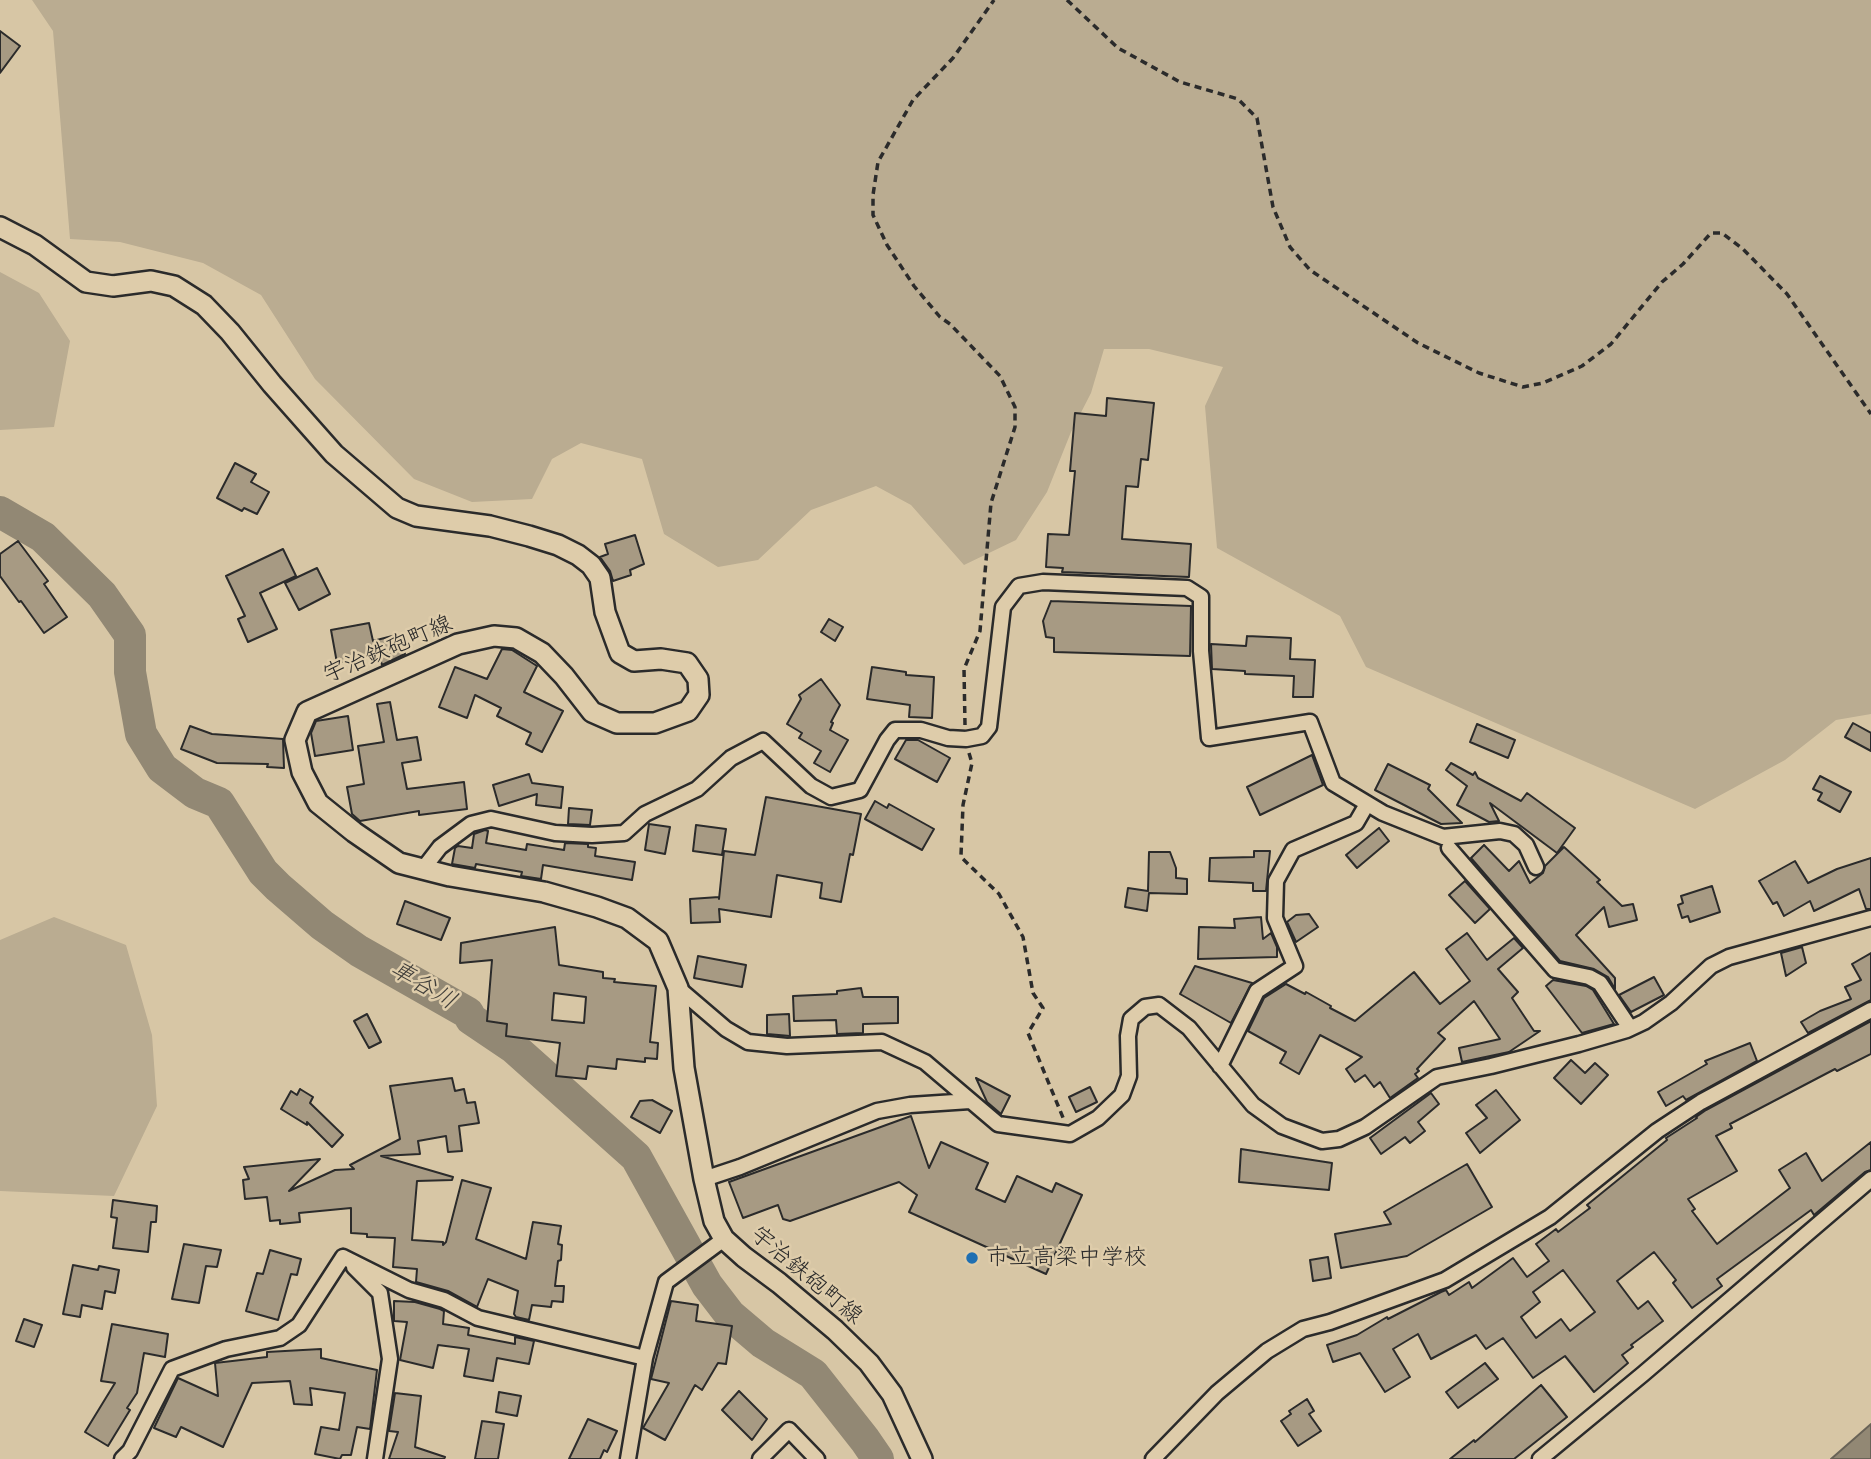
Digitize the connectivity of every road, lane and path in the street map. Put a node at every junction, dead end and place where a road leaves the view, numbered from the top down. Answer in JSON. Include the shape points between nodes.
{"nodes":[{"id":1,"x":994,"y":0,"type":"edge"},
{"id":2,"x":1067,"y":0,"type":"edge"},
{"id":3,"x":0,"y":227,"type":"edge"},
{"id":4,"x":887,"y":244,"type":"dead end"},
{"id":5,"x":1871,"y":414,"type":"edge"},
{"id":6,"x":1367,"y":804,"type":"junction"},
{"id":7,"x":1449,"y":848,"type":"dead end"},
{"id":8,"x":1536,"y":867,"type":"dead end"},
{"id":9,"x":423,"y":869,"type":"junction"},
{"id":10,"x":1871,"y":918,"type":"edge"},
{"id":11,"x":678,"y":988,"type":"junction"},
{"id":12,"x":1871,"y":1010,"type":"edge"},
{"id":13,"x":1630,"y":1028,"type":"junction"},
{"id":14,"x":1220,"y":1066,"type":"junction"},
{"id":15,"x":970,"y":1101,"type":"junction"},
{"id":16,"x":704,"y":1179,"type":"junction"},
{"id":17,"x":1871,"y":1179,"type":"edge"},
{"id":18,"x":719,"y":1243,"type":"junction"},
{"id":19,"x":343,"y":1257,"type":"junction"},
{"id":20,"x":645,"y":1358,"type":"junction"},
{"id":21,"x":122,"y":1459,"type":"edge"},
{"id":22,"x":375,"y":1459,"type":"edge"},
{"id":23,"x":628,"y":1459,"type":"edge"},
{"id":24,"x":760,"y":1459,"type":"edge"},
{"id":25,"x":817,"y":1459,"type":"edge"},
{"id":26,"x":922,"y":1459,"type":"edge"},
{"id":27,"x":1153,"y":1459,"type":"edge"},
{"id":28,"x":1540,"y":1459,"type":"edge"}],
"edges":[{"from":1,"to":4,"type":"path","via":[[959,50],[912,100],[878,162],[873,215]]},
{"from":2,"to":5,"type":"path","via":[[1118,48],[1180,82],[1238,99],[1257,118],[1273,207],[1290,247],[1310,270],[1418,343],[1479,373],[1524,387],[1543,383],[1582,366],[1611,344],[1662,282],[1711,233],[1722,233],[1787,294]]},
{"from":3,"to":9,"type":"main road","name":"宇治鉄砲町線","via":[[36,245],[86,282],[113,286],[151,281],[174,286],[204,304],[334,454],[397,508],[437,521],[490,526],[578,555],[600,578],[605,612],[620,653],[634,661],[687,663],[698,679],[699,695],[688,712],[655,723],[617,723],[592,712],[542,653],[516,638],[494,636],[458,644],[307,712],[295,740],[302,772],[318,803],[399,863]]},
{"from":6,"to":8,"type":"street","via":[[1443,836],[1514,834],[1526,845]]},
{"from":6,"to":9,"type":"street","via":[[1333,783],[1310,722],[1209,738],[1200,597],[1187,588],[1043,582],[1019,586],[1003,607],[989,727],[982,736],[948,738],[921,730],[895,730],[860,790],[831,797],[811,786],[763,741],[731,758],[697,789],[645,814],[624,833],[555,833],[491,819],[471,824],[440,847]]},
{"from":6,"to":14,"type":"street","via":[[1356,823],[1293,850],[1276,881],[1275,918],[1295,965],[1257,990]]},
{"from":7,"to":13,"type":"street","via":[[1555,970],[1600,983]]},
{"from":9,"to":11,"type":"main road","name":"宇治鉄砲町線","via":[[544,892],[627,918],[657,941]]},
{"from":10,"to":13,"type":"street","via":[[1728,957],[1711,966],[1671,1003]]},
{"from":11,"to":15,"type":"street","via":[[748,1042],[882,1042],[925,1062]]},
{"from":11,"to":16,"type":"main road","name":"宇治鉄砲町線","via":[[684,1068]]},
{"from":12,"to":27,"type":"street","via":[[1701,1102],[1657,1131],[1550,1217],[1445,1280],[1303,1329],[1267,1351],[1217,1393]]},
{"from":13,"to":14,"type":"street","via":[[1437,1077],[1365,1127],[1322,1141],[1282,1126],[1254,1105]]},
{"from":14,"to":15,"type":"street","via":[[1189,1028],[1159,1005],[1145,1007],[1131,1019],[1129,1076],[1122,1095],[1098,1118],[1070,1135],[998,1124]]},
{"from":15,"to":16,"type":"street","via":[[877,1111]]},
{"from":16,"to":18,"type":"main road","name":"宇治鉄砲町線"},
{"from":17,"to":28,"type":"street"},
{"from":18,"to":20,"type":"street","via":[[666,1282]]},
{"from":18,"to":26,"type":"main road","name":"宇治鉄砲町線","via":[[779,1283],[869,1363],[892,1394]]},
{"from":19,"to":20,"type":"street","via":[[478,1318]]},
{"from":19,"to":21,"type":"street","via":[[299,1325],[279,1338],[226,1349],[172,1370]]},
{"from":19,"to":22,"type":"street","via":[[380,1293],[390,1359]]},
{"from":20,"to":23,"type":"street"},
{"from":24,"to":25,"type":"street","via":[[789,1430]]}]}
